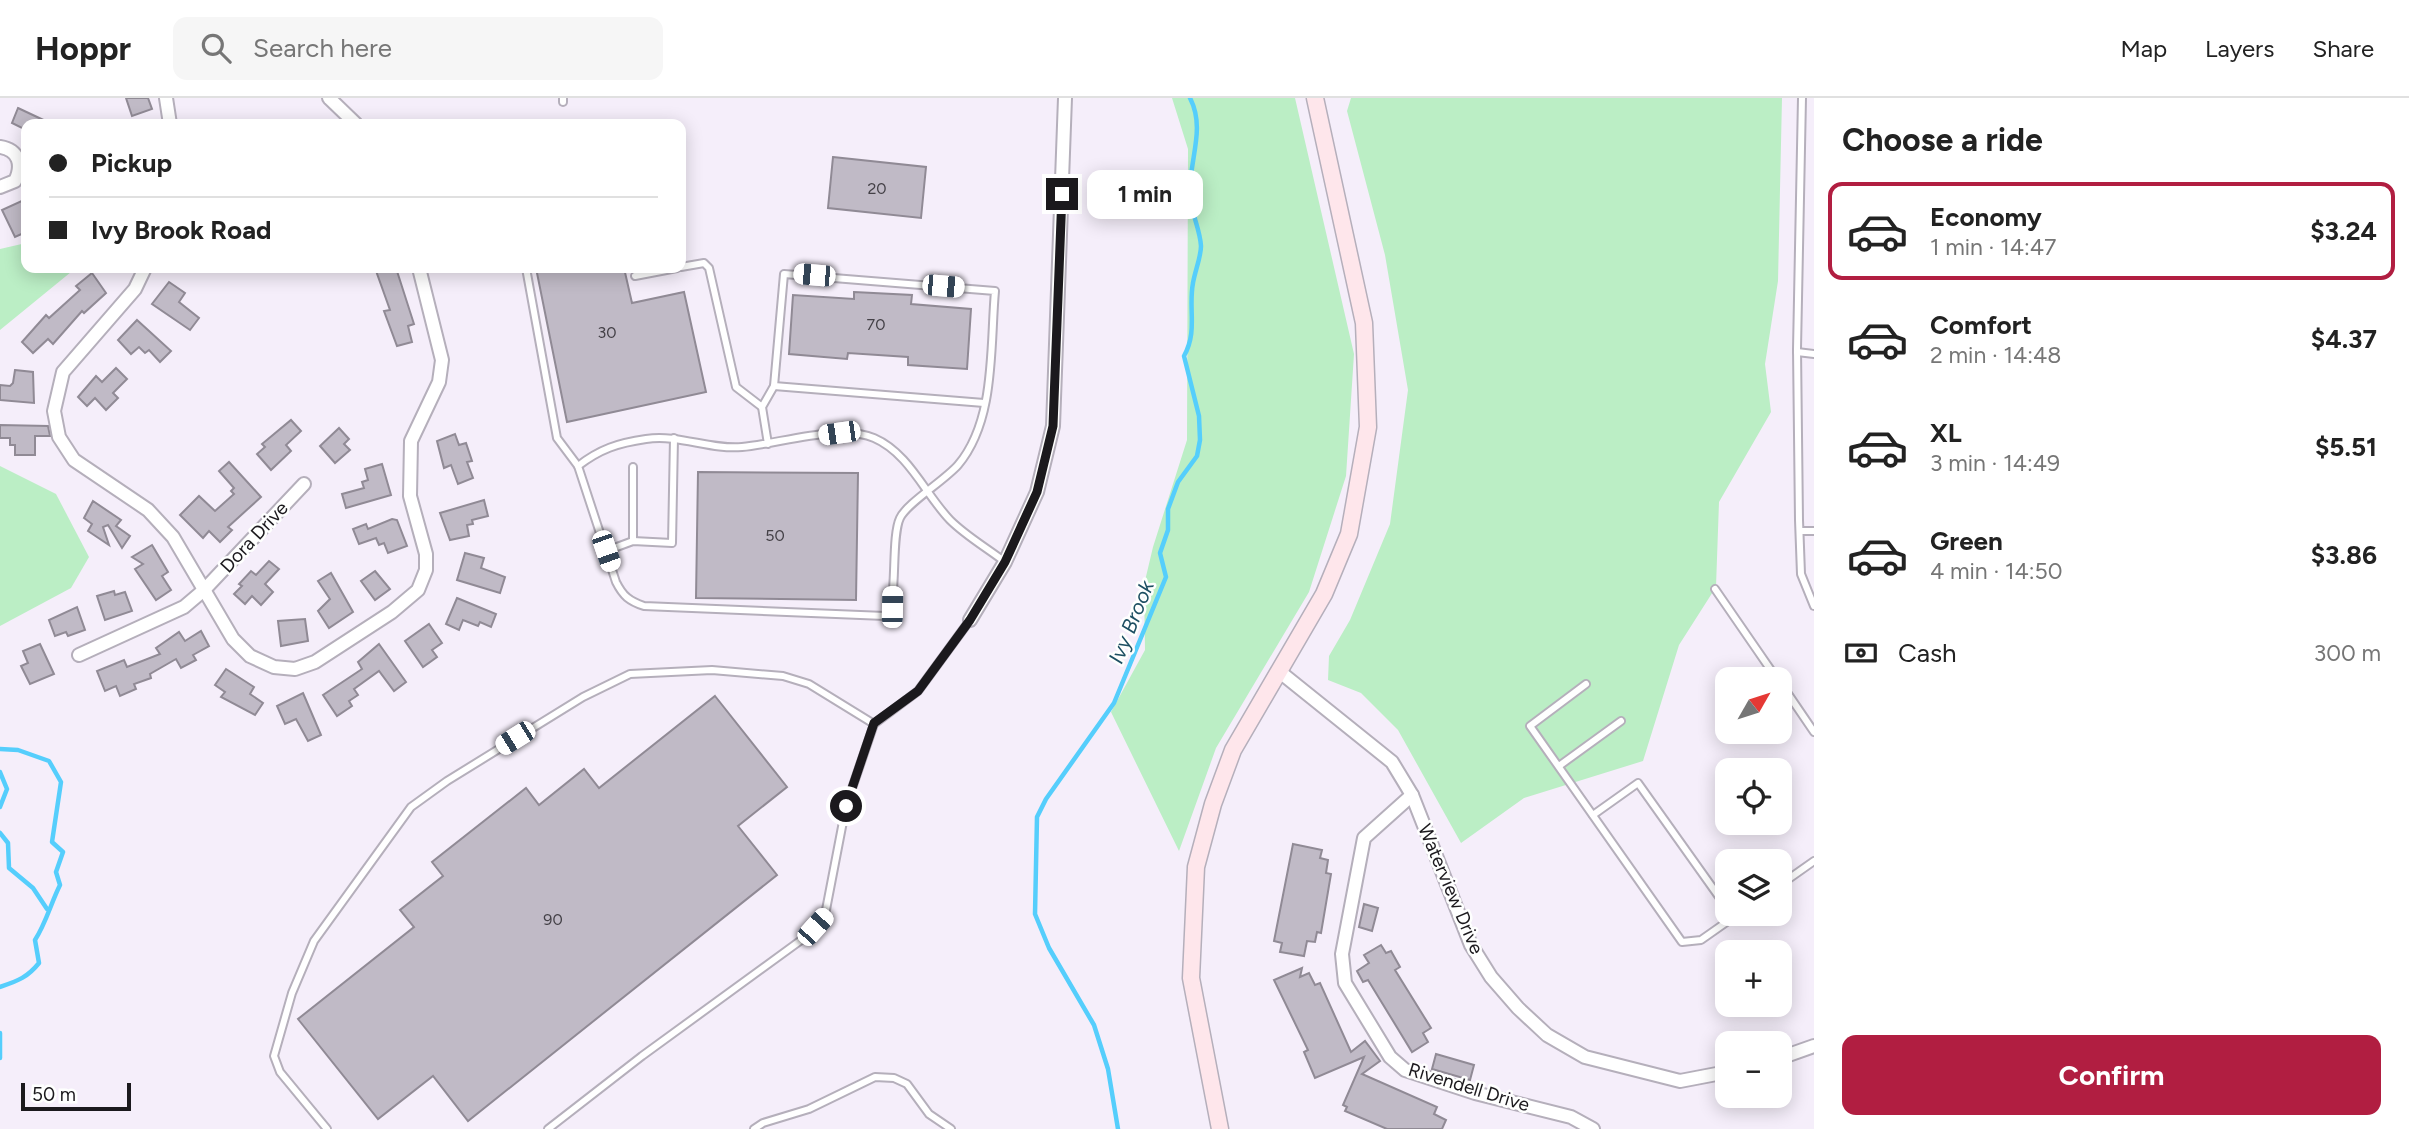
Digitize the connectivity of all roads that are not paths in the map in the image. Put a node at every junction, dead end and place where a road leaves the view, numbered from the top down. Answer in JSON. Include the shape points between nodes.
{"nodes":[{"id":1,"x":166,"y":98,"type":"edge"},
{"id":2,"x":329,"y":98,"type":"edge"},
{"id":3,"x":1065,"y":98,"type":"edge"},
{"id":4,"x":1315,"y":98,"type":"edge"},
{"id":5,"x":1802,"y":98,"type":"edge"},
{"id":6,"x":169,"y":119,"type":"edge"},
{"id":7,"x":351,"y":119,"type":"edge"},
{"id":8,"x":0,"y":147,"type":"edge"},
{"id":9,"x":0,"y":187,"type":"edge"},
{"id":10,"x":686,"y":266,"type":"edge"},
{"id":11,"x":143,"y":273,"type":"edge"},
{"id":12,"x":420,"y":273,"type":"edge"},
{"id":13,"x":527,"y":273,"type":"edge"},
{"id":14,"x":646,"y":273,"type":"edge"},
{"id":15,"x":635,"y":275,"type":"dead end"},
{"id":16,"x":1797,"y":352,"type":"junction"},
{"id":17,"x":1814,"y":354,"type":"edge"},
{"id":18,"x":774,"y":386,"type":"junction"},
{"id":19,"x":984,"y":403,"type":"junction"},
{"id":20,"x":762,"y":407,"type":"junction"},
{"id":21,"x":674,"y":438,"type":"junction"},
{"id":22,"x":768,"y":443,"type":"junction"},
{"id":23,"x":578,"y":466,"type":"junction"},
{"id":24,"x":633,"y":467,"type":"dead end"},
{"id":25,"x":304,"y":484,"type":"dead end"},
{"id":26,"x":929,"y":493,"type":"junction"},
{"id":27,"x":1800,"y":531,"type":"junction"},
{"id":28,"x":1814,"y":531,"type":"edge"},
{"id":29,"x":633,"y":541,"type":"junction"},
{"id":30,"x":606,"y":551,"type":"junction"},
{"id":31,"x":1005,"y":562,"type":"junction"},
{"id":32,"x":1715,"y":589,"type":"dead end"},
{"id":33,"x":204,"y":590,"type":"junction"},
{"id":34,"x":1814,"y":606,"type":"edge"},
{"id":35,"x":970,"y":620,"type":"joint"},
{"id":36,"x":79,"y":655,"type":"dead end"},
{"id":37,"x":1769,"y":667,"type":"edge"},
{"id":38,"x":1280,"y":672,"type":"junction"},
{"id":39,"x":1586,"y":684,"type":"dead end"},
{"id":40,"x":1792,"y":700,"type":"edge"},
{"id":41,"x":1621,"y":721,"type":"dead end"},
{"id":42,"x":874,"y":723,"type":"junction"},
{"id":43,"x":1814,"y":732,"type":"edge"},
{"id":44,"x":1559,"y":766,"type":"junction"},
{"id":45,"x":1412,"y":795,"type":"junction"},
{"id":46,"x":1593,"y":815,"type":"junction"},
{"id":47,"x":1814,"y":861,"type":"edge"},
{"id":48,"x":1792,"y":877,"type":"edge"},
{"id":49,"x":1715,"y":891,"type":"edge"},
{"id":50,"x":1720,"y":926,"type":"edge"},
{"id":51,"x":1814,"y":1046,"type":"edge"},
{"id":52,"x":1792,"y":1054,"type":"edge"},
{"id":53,"x":1715,"y":1074,"type":"edge"},
{"id":54,"x":327,"y":1129,"type":"edge"},
{"id":55,"x":548,"y":1129,"type":"edge"},
{"id":56,"x":754,"y":1129,"type":"edge"},
{"id":57,"x":951,"y":1129,"type":"edge"},
{"id":58,"x":1220,"y":1129,"type":"edge"},
{"id":59,"x":1593,"y":1129,"type":"edge"}],
"edges":[{"from":1,"to":6,"type":"street"},
{"from":2,"to":7,"type":"street"},
{"from":3,"to":31,"type":"street","via":[[1053,426],[1037,492]]},
{"from":4,"to":38,"type":"main road","via":[[1364,323],[1368,427],[1349,534],[1324,594]]},
{"from":5,"to":16,"type":"lane"},
{"from":8,"to":9,"type":"street","via":[[13,152],[20,171],[15,181]]},
{"from":10,"to":20,"type":"lane","via":[[704,263],[709,268],[736,387]]},
{"from":11,"to":33,"type":"street","via":[[135,289],[63,372],[54,411],[59,437],[74,460],[148,510],[173,537]]},
{"from":12,"to":33,"type":"street","via":[[442,360],[439,382],[411,441],[410,496],[426,554],[418,590],[315,662],[295,669],[274,667],[250,656],[233,639]]},
{"from":13,"to":23,"type":"lane","via":[[557,438]]},
{"from":14,"to":15,"type":"lane"},
{"from":16,"to":17,"type":"lane"},
{"from":16,"to":27,"type":"lane"},
{"from":18,"to":19,"type":"lane"},
{"from":18,"to":19,"type":"lane","via":[[782,278],[789,273],[995,291]]},
{"from":18,"to":20,"type":"lane"},
{"from":19,"to":26,"type":"lane","via":[[973,442]]},
{"from":20,"to":22,"type":"lane"},
{"from":21,"to":22,"type":"lane","via":[[739,448]]},
{"from":21,"to":23,"type":"lane","via":[[599,450]]},
{"from":21,"to":29,"type":"lane","via":[[672,543]]},
{"from":22,"to":26,"type":"lane","via":[[839,433],[874,438],[900,457]]},
{"from":23,"to":30,"type":"lane"},
{"from":24,"to":29,"type":"lane"},
{"from":25,"to":33,"type":"street","name":"Dora Drive"},
{"from":26,"to":30,"type":"lane","via":[[900,517],[894,542],[892,607],[885,615],[644,606],[624,596]]},
{"from":26,"to":31,"type":"lane","via":[[949,519]]},
{"from":27,"to":28,"type":"lane"},
{"from":27,"to":34,"type":"lane","via":[[1801,573]]},
{"from":29,"to":30,"type":"lane"},
{"from":31,"to":35,"type":"street"},
{"from":32,"to":37,"type":"lane"},
{"from":33,"to":36,"type":"street","name":"Dora Drive","via":[[184,607]]},
{"from":35,"to":42,"type":"lane","via":[[918,691]]},
{"from":38,"to":45,"type":"street","name":"Waterview Drive","via":[[1392,762]]},
{"from":38,"to":58,"type":"main road","via":[[1233,750],[1196,867],[1191,978]]},
{"from":39,"to":44,"type":"lane","via":[[1530,726]]},
{"from":40,"to":43,"type":"lane"},
{"from":41,"to":44,"type":"lane"},
{"from":42,"to":54,"type":"lane","via":[[809,684],[783,676],[712,670],[630,674],[583,697],[447,780],[411,807],[314,941],[292,993],[274,1056],[280,1072]]},
{"from":42,"to":55,"type":"lane","via":[[846,806],[825,915],[804,938]]},
{"from":44,"to":46,"type":"lane"},
{"from":45,"to":53,"type":"street","name":"Waterview Drive","via":[[1471,945],[1491,977],[1537,1026],[1585,1057],[1680,1081]]},
{"from":45,"to":59,"type":"street","name":"Rivendell Drive","via":[[1364,838],[1342,954],[1345,983],[1390,1057],[1405,1070],[1571,1117]]},
{"from":46,"to":49,"type":"lane","via":[[1638,783]]},
{"from":46,"to":50,"type":"lane","via":[[1682,942],[1701,940]]},
{"from":47,"to":48,"type":"lane"},
{"from":51,"to":52,"type":"street"},
{"from":56,"to":57,"type":"lane","via":[[810,1109],[875,1077],[907,1084],[929,1114]]}]}
